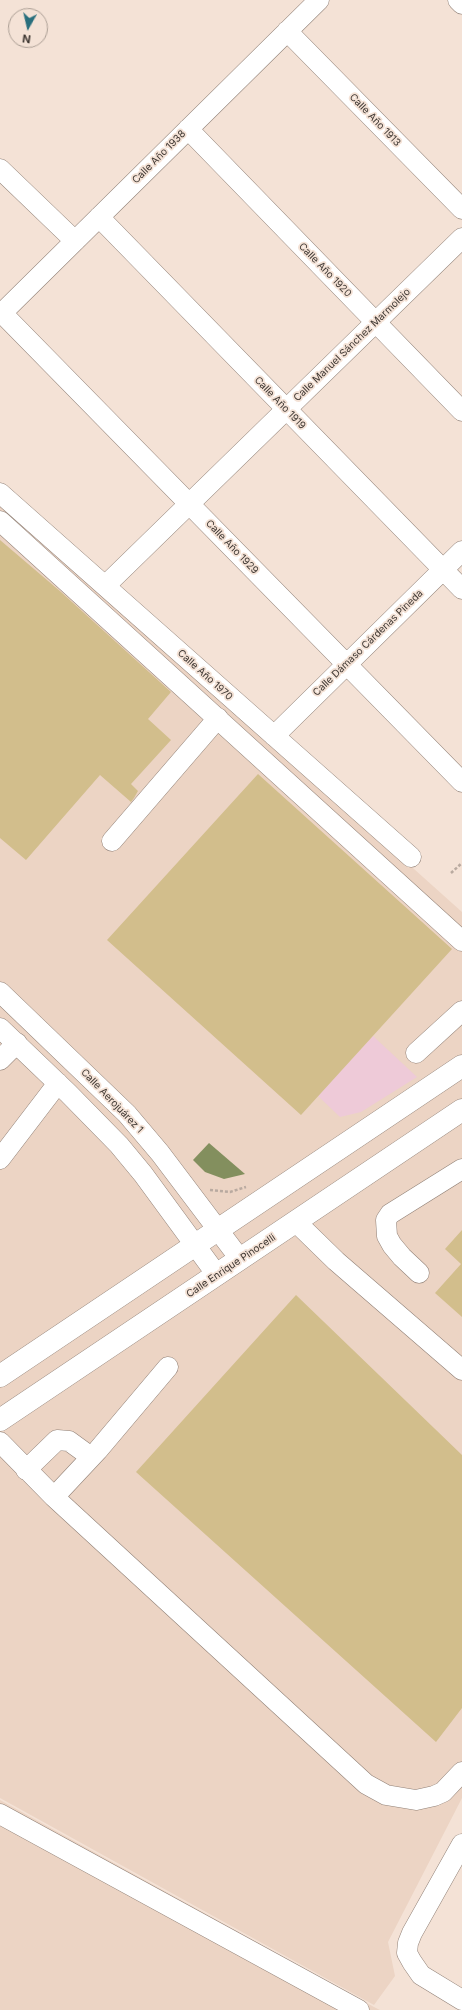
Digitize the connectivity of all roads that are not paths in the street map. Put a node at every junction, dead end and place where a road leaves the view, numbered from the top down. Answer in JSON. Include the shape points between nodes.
{"nodes":[{"id":1,"x":319,"y":0,"type":"edge"},
{"id":2,"x":458,"y":0,"type":"edge"},
{"id":3,"x":462,"y":4,"type":"edge"},
{"id":4,"x":287,"y":31,"type":"junction"},
{"id":5,"x":188,"y":129,"type":"junction"},
{"id":6,"x":0,"y":169,"type":"edge"},
{"id":7,"x":462,"y":209,"type":"edge"},
{"id":8,"x":99,"y":217,"type":"junction"},
{"id":9,"x":462,"y":238,"type":"edge"},
{"id":10,"x":75,"y":241,"type":"junction"},
{"id":11,"x":1,"y":314,"type":"edge"},
{"id":12,"x":376,"y":322,"type":"junction"},
{"id":13,"x":286,"y":410,"type":"junction"},
{"id":14,"x":462,"y":411,"type":"edge"},
{"id":15,"x":0,"y":493,"type":"edge"},
{"id":16,"x":190,"y":504,"type":"junction"},
{"id":17,"x":0,"y":521,"type":"edge"},
{"id":18,"x":462,"y":551,"type":"edge"},
{"id":19,"x":443,"y":570,"type":"junction"},
{"id":20,"x":105,"y":586,"type":"junction"},
{"id":21,"x":462,"y":589,"type":"edge"},
{"id":22,"x":347,"y":664,"type":"junction"},
{"id":23,"x":218,"y":718,"type":"junction"},
{"id":24,"x":274,"y":736,"type":"junction"},
{"id":25,"x":462,"y":782,"type":"edge"},
{"id":26,"x":112,"y":841,"type":"dead end"},
{"id":27,"x":411,"y":857,"type":"dead end"},
{"id":28,"x":462,"y":940,"type":"edge"},
{"id":29,"x":0,"y":992,"type":"edge"},
{"id":30,"x":462,"y":1011,"type":"edge"},
{"id":31,"x":0,"y":1028,"type":"edge"},
{"id":32,"x":17,"y":1043,"type":"junction"},
{"id":33,"x":416,"y":1053,"type":"dead end"},
{"id":34,"x":0,"y":1060,"type":"edge"},
{"id":35,"x":462,"y":1066,"type":"edge"},
{"id":36,"x":58,"y":1083,"type":"junction"},
{"id":37,"x":459,"y":1118,"type":"edge"},
{"id":38,"x":0,"y":1159,"type":"edge"},
{"id":39,"x":462,"y":1169,"type":"edge"},
{"id":40,"x":296,"y":1222,"type":"junction"},
{"id":41,"x":219,"y":1229,"type":"junction"},
{"id":42,"x":195,"y":1245,"type":"junction"},
{"id":43,"x":240,"y":1259,"type":"junction"},
{"id":44,"x":419,"y":1274,"type":"dead end"},
{"id":45,"x":217,"y":1275,"type":"junction"},
{"id":46,"x":168,"y":1367,"type":"dead end"},
{"id":47,"x":462,"y":1370,"type":"edge"},
{"id":48,"x":0,"y":1376,"type":"edge"},
{"id":49,"x":0,"y":1420,"type":"edge"},
{"id":50,"x":0,"y":1442,"type":"edge"},
{"id":51,"x":91,"y":1457,"type":"junction"},
{"id":52,"x":26,"y":1470,"type":"junction"},
{"id":53,"x":54,"y":1497,"type":"junction"},
{"id":54,"x":462,"y":1772,"type":"edge"},
{"id":55,"x":0,"y":1814,"type":"edge"},
{"id":56,"x":462,"y":1844,"type":"edge"},
{"id":57,"x":456,"y":1872,"type":"edge"},
{"id":58,"x":462,"y":2000,"type":"edge"},
{"id":59,"x":359,"y":2010,"type":"edge"}],
"edges":[{"from":1,"to":4,"type":"street","name":"Calle Año 1938"},
{"from":2,"to":3,"type":"street"},
{"from":4,"to":5,"type":"street","name":"Calle Año 1938"},
{"from":4,"to":7,"type":"street","name":"Calle Año 1913"},
{"from":5,"to":8,"type":"street","name":"Calle Año 1938"},
{"from":5,"to":12,"type":"street","name":"Calle Año 1920"},
{"from":6,"to":10,"type":"street"},
{"from":8,"to":10,"type":"street","name":"Calle Año 1938"},
{"from":8,"to":13,"type":"street","name":"Calle Año 1919"},
{"from":9,"to":12,"type":"street","name":"Calle Manuel Sánchez Marmolejo"},
{"from":10,"to":11,"type":"street","name":"Calle Año 1938"},
{"from":11,"to":16,"type":"street","name":"Calle Año 1929"},
{"from":12,"to":13,"type":"street","name":"Calle Manuel Sánchez Marmolejo"},
{"from":12,"to":14,"type":"street","name":"Calle Año 1920"},
{"from":13,"to":16,"type":"street","name":"Calle Manuel Sánchez Marmolejo"},
{"from":13,"to":19,"type":"street","name":"Calle Año 1919"},
{"from":15,"to":20,"type":"street","name":"Calle Año 1970"},
{"from":16,"to":20,"type":"street","name":"Calle Manuel Sánchez Marmolejo"},
{"from":16,"to":22,"type":"street","name":"Calle Año 1929"},
{"from":17,"to":23,"type":"street"},
{"from":18,"to":19,"type":"street","name":"Calle Dámaso Cárdenas Pineda"},
{"from":19,"to":21,"type":"street","name":"Calle Año 1919"},
{"from":19,"to":22,"type":"street","name":"Calle Dámaso Cárdenas Pineda"},
{"from":20,"to":24,"type":"street","name":"Calle Año 1970"},
{"from":22,"to":24,"type":"street","name":"Calle Dámaso Cárdenas Pineda"},
{"from":22,"to":25,"type":"street","name":"Calle Año 1929"},
{"from":23,"to":26,"type":"street"},
{"from":23,"to":28,"type":"street"},
{"from":24,"to":27,"type":"street","name":"Calle Año 1970"},
{"from":29,"to":41,"type":"street","name":"Calle Aerojuárez 1","via":[[127,1114]]},
{"from":30,"to":33,"type":"street"},
{"from":31,"to":32,"type":"street"},
{"from":32,"to":34,"type":"street"},
{"from":32,"to":36,"type":"street"},
{"from":35,"to":41,"type":"main road"},
{"from":36,"to":38,"type":"street"},
{"from":36,"to":42,"type":"street","via":[[104,1128],[128,1156]]},
{"from":37,"to":40,"type":"main road","name":"Calle Enrique Pinocelli"},
{"from":39,"to":44,"type":"street","via":[[390,1214],[386,1220],[387,1236],[392,1245]]},
{"from":40,"to":43,"type":"main road","name":"Calle Enrique Pinocelli"},
{"from":40,"to":47,"type":"street","via":[[336,1261]]},
{"from":41,"to":42,"type":"main road"},
{"from":41,"to":43,"type":"street","name":"Calle Aerojuárez 1"},
{"from":42,"to":45,"type":"street"},
{"from":42,"to":48,"type":"main road"},
{"from":43,"to":45,"type":"main road","name":"Calle Enrique Pinocelli"},
{"from":45,"to":49,"type":"main road","name":"Calle Enrique Pinocelli"},
{"from":46,"to":51,"type":"street"},
{"from":50,"to":52,"type":"street"},
{"from":51,"to":52,"type":"street","via":[[69,1441],[57,1440]]},
{"from":51,"to":53,"type":"street"},
{"from":52,"to":53,"type":"street"},
{"from":53,"to":54,"type":"street","via":[[366,1784],[386,1795],[421,1799],[443,1792]]},
{"from":55,"to":59,"type":"street"},
{"from":56,"to":57,"type":"street"},
{"from":57,"to":58,"type":"street","via":[[412,1933],[408,1953],[421,1975]]}]}
